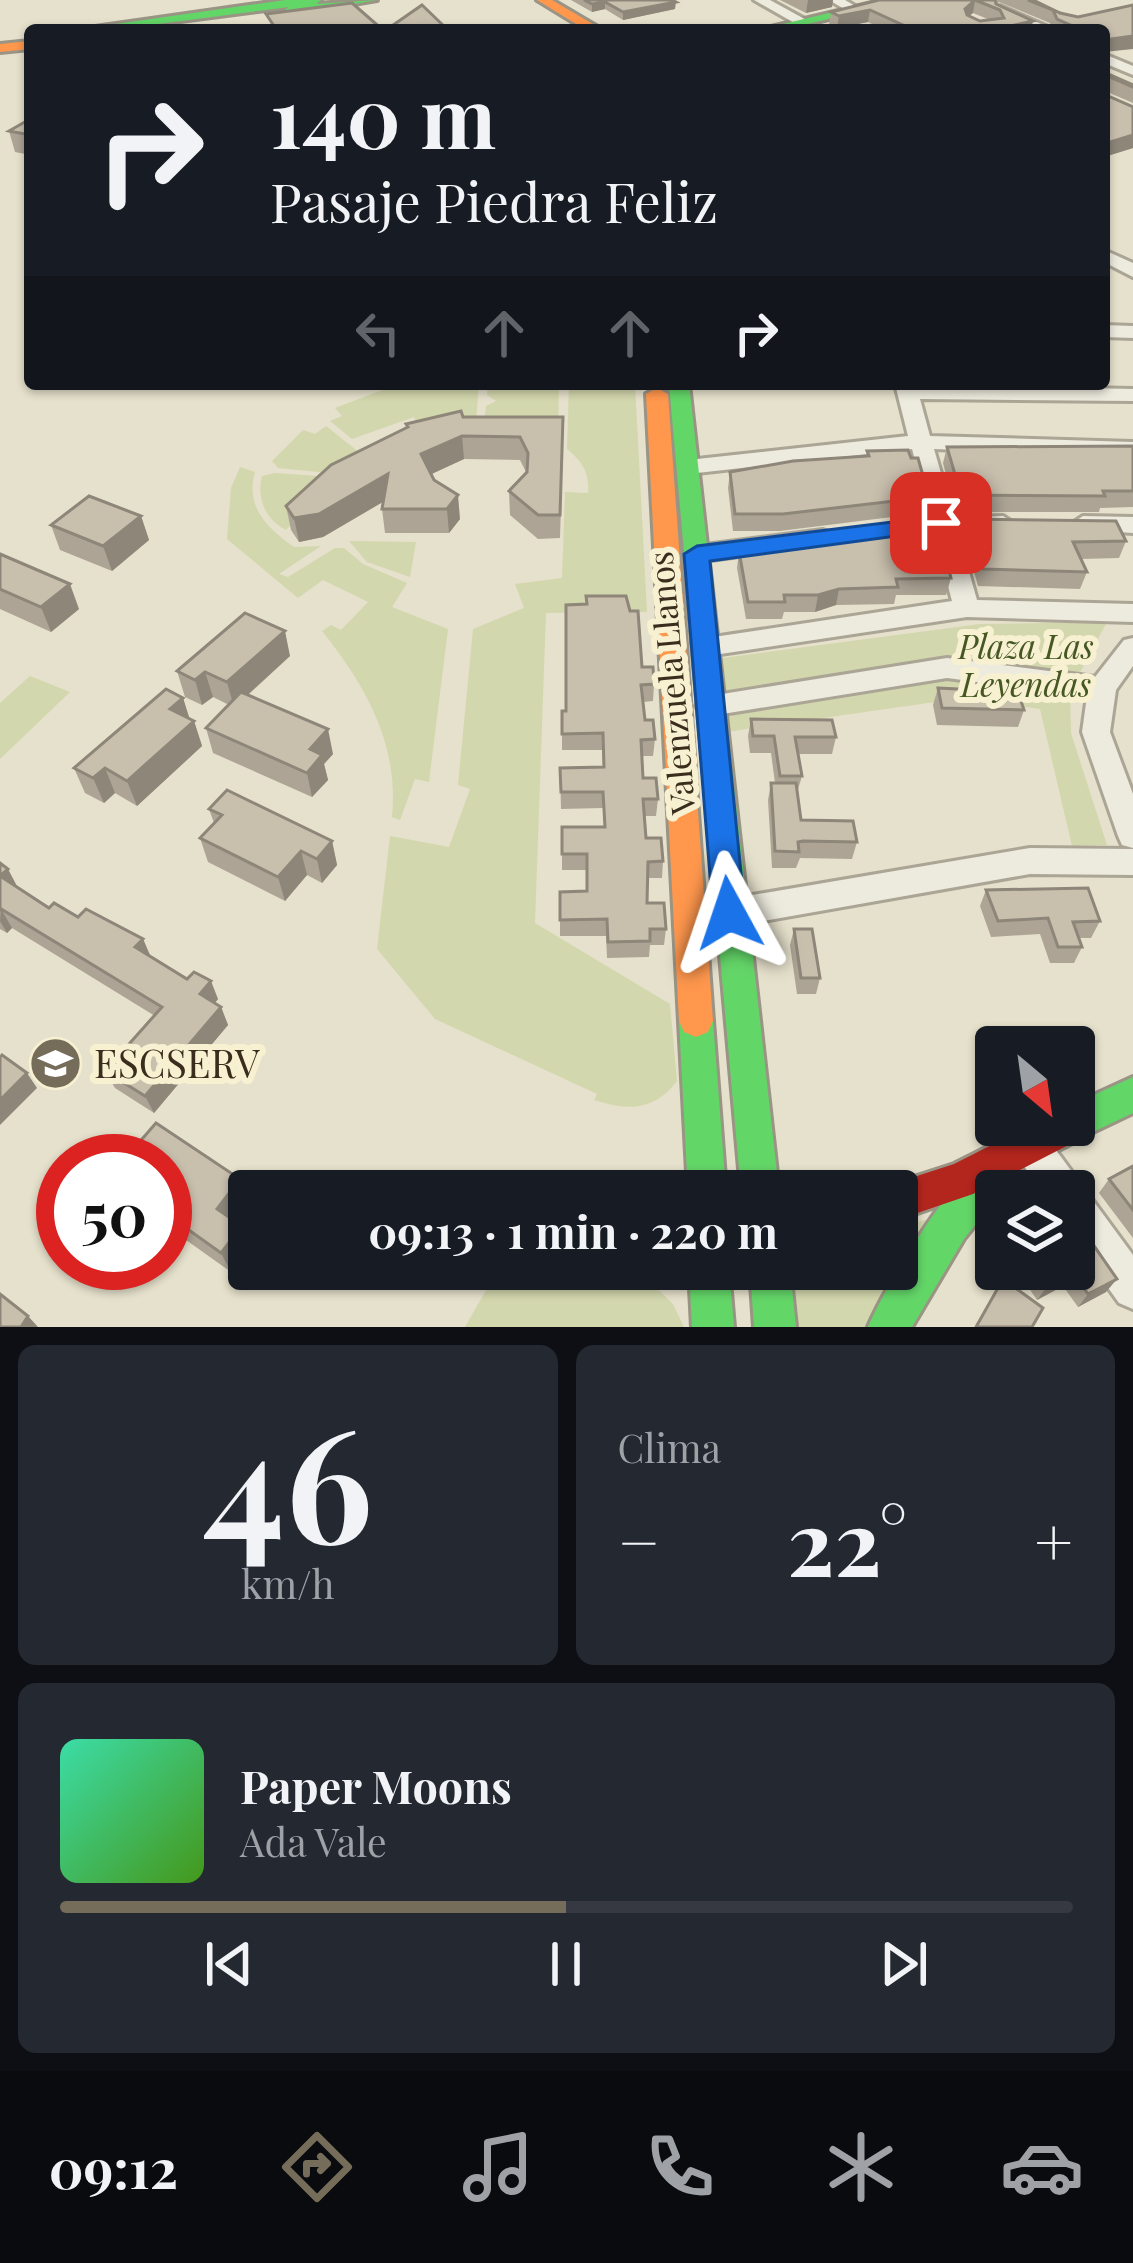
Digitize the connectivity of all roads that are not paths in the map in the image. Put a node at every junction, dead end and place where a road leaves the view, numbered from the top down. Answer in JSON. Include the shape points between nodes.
{"nodes":[{"id":1,"x":315,"y":0,"type":"edge"},
{"id":2,"x":371,"y":0,"type":"edge"},
{"id":3,"x":526,"y":0,"type":"edge"},
{"id":4,"x":543,"y":0,"type":"edge"},
{"id":5,"x":760,"y":0,"type":"edge"},
{"id":6,"x":900,"y":0,"type":"edge"},
{"id":7,"x":283,"y":2,"type":"edge"},
{"id":8,"x":846,"y":5,"type":"edge"},
{"id":9,"x":1000,"y":10,"type":"edge"},
{"id":10,"x":803,"y":22,"type":"junction"},
{"id":11,"x":124,"y":24,"type":"edge"},
{"id":12,"x":188,"y":24,"type":"edge"},
{"id":13,"x":565,"y":24,"type":"edge"},
{"id":14,"x":585,"y":24,"type":"edge"},
{"id":15,"x":794,"y":24,"type":"edge"},
{"id":16,"x":1030,"y":24,"type":"edge"},
{"id":17,"x":656,"y":390,"type":"edge"},
{"id":18,"x":681,"y":390,"type":"edge"},
{"id":19,"x":906,"y":390,"type":"edge"},
{"id":20,"x":951,"y":390,"type":"edge"},
{"id":21,"x":1133,"y":394,"type":"edge"},
{"id":22,"x":919,"y":442,"type":"junction"},
{"id":23,"x":1133,"y":448,"type":"edge"},
{"id":24,"x":688,"y":467,"type":"junction"},
{"id":25,"x":941,"y":523,"type":"junction"},
{"id":26,"x":1133,"y":525,"type":"edge"},
{"id":27,"x":697,"y":554,"type":"junction"},
{"id":28,"x":967,"y":608,"type":"junction"},
{"id":29,"x":1133,"y":613,"type":"edge"},
{"id":30,"x":706,"y":647,"type":"junction"},
{"id":31,"x":1133,"y":647,"type":"edge"},
{"id":32,"x":1102,"y":688,"type":"junction"},
{"id":33,"x":710,"y":706,"type":"junction"},
{"id":34,"x":1133,"y":836,"type":"edge"},
{"id":35,"x":1133,"y":862,"type":"edge"},
{"id":36,"x":729,"y":913,"type":"junction"},
{"id":37,"x":1133,"y":1094,"type":"edge"},
{"id":38,"x":1095,"y":1112,"type":"edge"},
{"id":39,"x":1029,"y":1146,"type":"edge"},
{"id":40,"x":1016,"y":1153,"type":"junction"},
{"id":41,"x":706,"y":1170,"type":"edge"},
{"id":42,"x":758,"y":1170,"type":"edge"},
{"id":43,"x":1037,"y":1170,"type":"edge"},
{"id":44,"x":918,"y":1193,"type":"edge"},
{"id":45,"x":1095,"y":1236,"type":"edge"},
{"id":46,"x":1133,"y":1289,"type":"edge"},
{"id":47,"x":711,"y":1290,"type":"edge"},
{"id":48,"x":772,"y":1290,"type":"edge"},
{"id":49,"x":713,"y":1327,"type":"edge"},
{"id":50,"x":775,"y":1327,"type":"edge"},
{"id":51,"x":889,"y":1327,"type":"edge"}],
"edges":[{"from":1,"to":7,"type":"main road"},
{"from":2,"to":12,"type":"main road"},
{"from":3,"to":13,"type":"main road"},
{"from":4,"to":14,"type":"main road"},
{"from":5,"to":10,"type":"street"},
{"from":6,"to":8,"type":"main road"},
{"from":7,"to":11,"type":"main road"},
{"from":8,"to":10,"type":"main road"},
{"from":9,"to":16,"type":"street"},
{"from":10,"to":15,"type":"main road"},
{"from":17,"to":41,"type":"main road","name":"Valenzuela Llanos"},
{"from":18,"to":24,"type":"main road","name":"Valenzuela Llanos"},
{"from":19,"to":22,"type":"street"},
{"from":20,"to":21,"type":"street"},
{"from":22,"to":23,"type":"street"},
{"from":22,"to":24,"type":"street"},
{"from":22,"to":25,"type":"street"},
{"from":24,"to":27,"type":"main road","name":"Valenzuela Llanos"},
{"from":25,"to":26,"type":"street"},
{"from":25,"to":27,"type":"street"},
{"from":25,"to":28,"type":"street"},
{"from":27,"to":30,"type":"main road","name":"Valenzuela Llanos"},
{"from":28,"to":29,"type":"street"},
{"from":28,"to":30,"type":"street"},
{"from":30,"to":33,"type":"main road","name":"Valenzuela Llanos"},
{"from":31,"to":32,"type":"street"},
{"from":32,"to":33,"type":"street","via":[[947,668]]},
{"from":32,"to":34,"type":"street","via":[[1096,732]]},
{"from":33,"to":36,"type":"main road","name":"Valenzuela Llanos"},
{"from":35,"to":36,"type":"street","via":[[1030,861]]},
{"from":36,"to":42,"type":"main road","name":"Valenzuela Llanos"},
{"from":37,"to":38,"type":"main road"},
{"from":39,"to":40,"type":"main road"},
{"from":40,"to":43,"type":"street"},
{"from":40,"to":44,"type":"main road"},
{"from":40,"to":51,"type":"main road","via":[[950,1226]]},
{"from":45,"to":46,"type":"street"},
{"from":47,"to":49,"type":"main road"},
{"from":48,"to":50,"type":"main road"}]}
